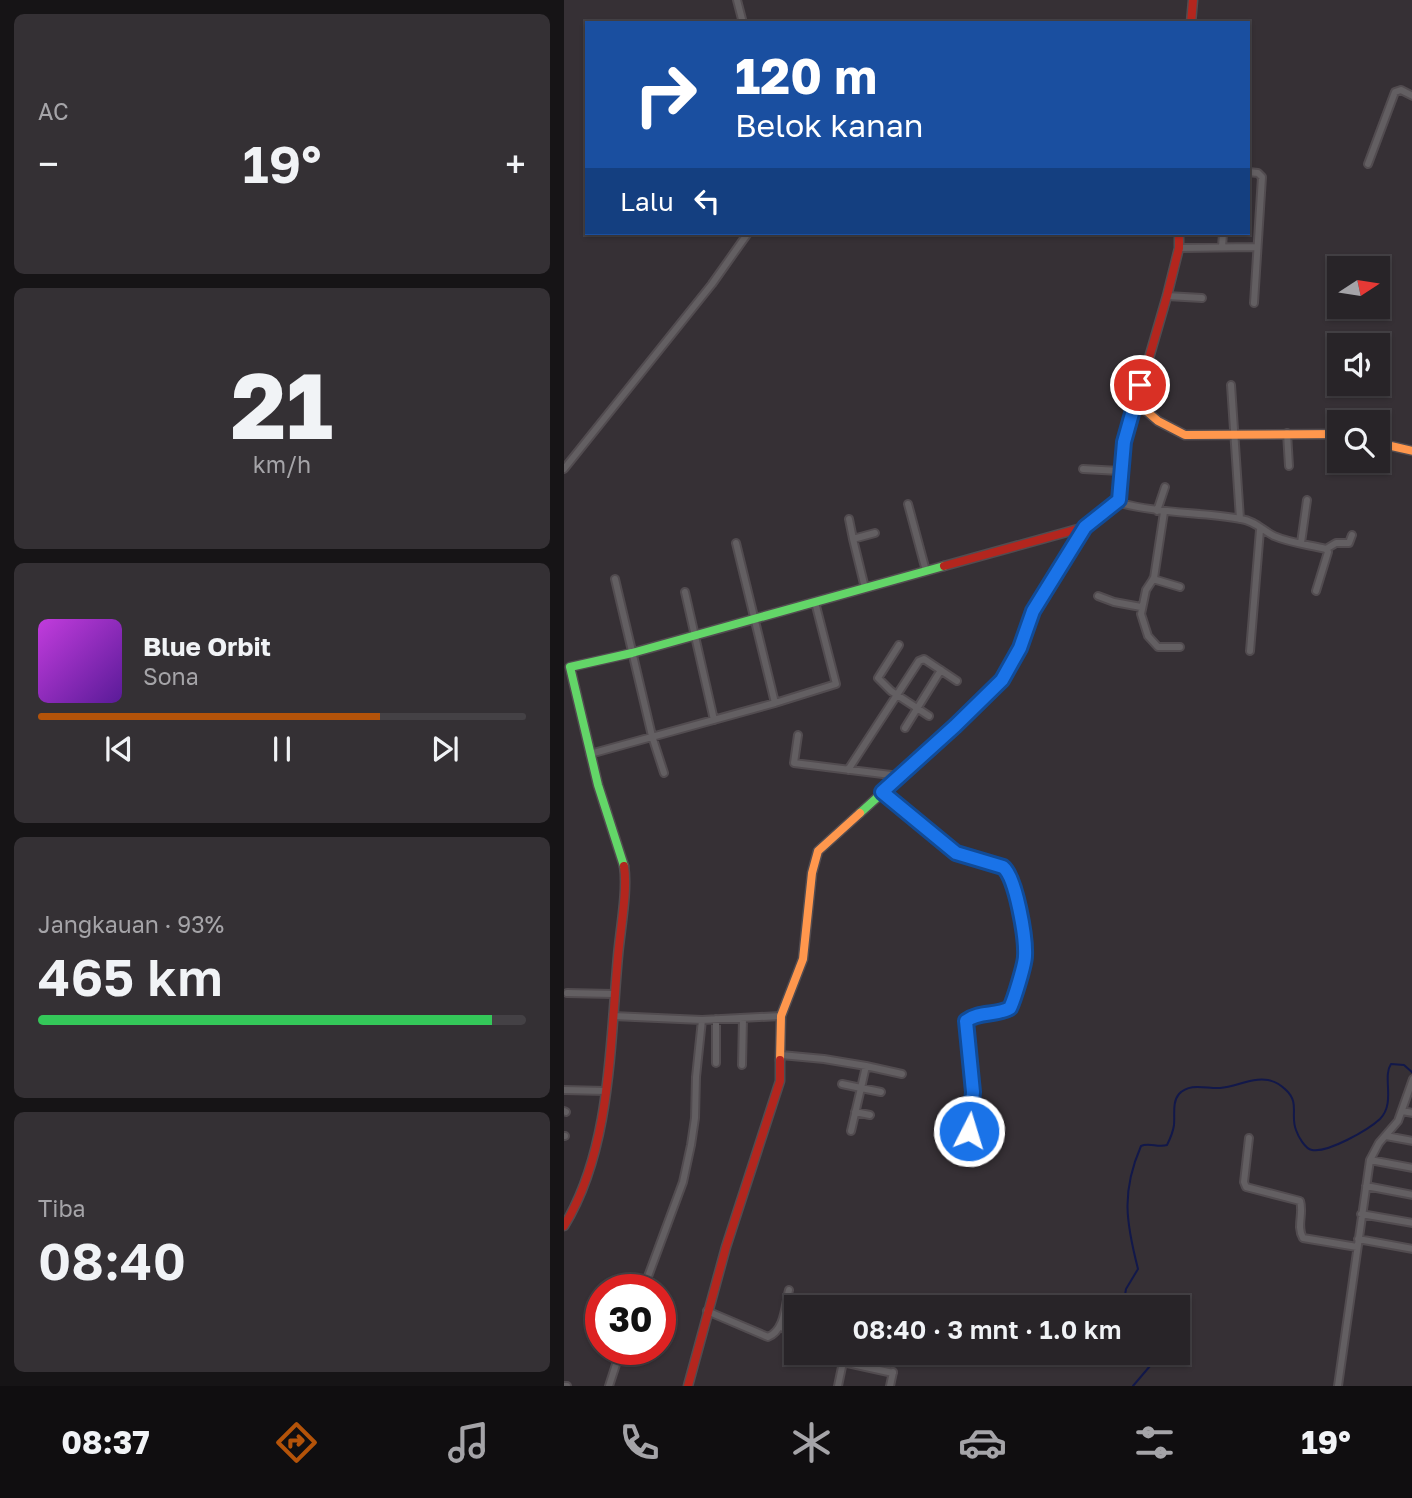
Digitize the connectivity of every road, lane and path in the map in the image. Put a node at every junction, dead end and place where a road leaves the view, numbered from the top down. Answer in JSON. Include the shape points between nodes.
{"nodes":[{"id":1,"x":737,"y":0,"type":"edge"},
{"id":2,"x":1193,"y":0,"type":"edge"},
{"id":3,"x":742,"y":21,"type":"edge"},
{"id":4,"x":1191,"y":21,"type":"edge"},
{"id":5,"x":1413,"y":96,"type":"edge"},
{"id":6,"x":1368,"y":164,"type":"dead end"},
{"id":7,"x":1250,"y":172,"type":"edge"},
{"id":8,"x":747,"y":235,"type":"edge"},
{"id":9,"x":1179,"y":235,"type":"edge"},
{"id":10,"x":1223,"y":235,"type":"edge"},
{"id":11,"x":1222,"y":247,"type":"junction"},
{"id":12,"x":1256,"y":247,"type":"junction"},
{"id":13,"x":1179,"y":248,"type":"junction"},
{"id":14,"x":1167,"y":296,"type":"junction"},
{"id":15,"x":1202,"y":298,"type":"dead end"},
{"id":16,"x":1254,"y":303,"type":"dead end"},
{"id":17,"x":1231,"y":385,"type":"dead end"},
{"id":18,"x":1135,"y":401,"type":"junction"},
{"id":19,"x":1287,"y":433,"type":"junction"},
{"id":20,"x":1327,"y":434,"type":"edge"},
{"id":21,"x":1235,"y":435,"type":"junction"},
{"id":22,"x":1390,"y":446,"type":"edge"},
{"id":23,"x":1413,"y":451,"type":"edge"},
{"id":24,"x":1290,"y":466,"type":"dead end"},
{"id":25,"x":564,"y":469,"type":"edge"},
{"id":26,"x":1083,"y":469,"type":"dead end"},
{"id":27,"x":1120,"y":471,"type":"junction"},
{"id":28,"x":1165,"y":487,"type":"dead end"},
{"id":29,"x":1119,"y":500,"type":"junction"},
{"id":30,"x":1307,"y":500,"type":"dead end"},
{"id":31,"x":908,"y":504,"type":"dead end"},
{"id":32,"x":1161,"y":511,"type":"junction"},
{"id":33,"x":849,"y":519,"type":"dead end"},
{"id":34,"x":1240,"y":519,"type":"junction"},
{"id":35,"x":1085,"y":527,"type":"junction"},
{"id":36,"x":1260,"y":530,"type":"junction"},
{"id":37,"x":875,"y":533,"type":"dead end"},
{"id":38,"x":1352,"y":535,"type":"dead end"},
{"id":39,"x":853,"y":539,"type":"junction"},
{"id":40,"x":736,"y":543,"type":"dead end"},
{"id":41,"x":1301,"y":543,"type":"junction"},
{"id":42,"x":1326,"y":548,"type":"junction"},
{"id":43,"x":926,"y":571,"type":"junction"},
{"id":44,"x":615,"y":579,"type":"dead end"},
{"id":45,"x":1153,"y":579,"type":"junction"},
{"id":46,"x":1180,"y":587,"type":"dead end"},
{"id":47,"x":865,"y":588,"type":"junction"},
{"id":48,"x":1316,"y":591,"type":"dead end"},
{"id":49,"x":685,"y":592,"type":"dead end"},
{"id":50,"x":1098,"y":596,"type":"dead end"},
{"id":51,"x":815,"y":602,"type":"junction"},
{"id":52,"x":1141,"y":607,"type":"junction"},
{"id":53,"x":754,"y":618,"type":"junction"},
{"id":54,"x":693,"y":635,"type":"junction"},
{"id":55,"x":899,"y":645,"type":"dead end"},
{"id":56,"x":1180,"y":647,"type":"dead end"},
{"id":57,"x":1250,"y":651,"type":"dead end"},
{"id":58,"x":632,"y":653,"type":"junction"},
{"id":59,"x":941,"y":670,"type":"junction"},
{"id":60,"x":957,"y":681,"type":"dead end"},
{"id":61,"x":897,"y":696,"type":"junction"},
{"id":62,"x":775,"y":703,"type":"junction"},
{"id":63,"x":917,"y":709,"type":"junction"},
{"id":64,"x":929,"y":716,"type":"dead end"},
{"id":65,"x":714,"y":720,"type":"junction"},
{"id":66,"x":905,"y":728,"type":"dead end"},
{"id":67,"x":798,"y":735,"type":"dead end"},
{"id":68,"x":652,"y":736,"type":"junction"},
{"id":69,"x":590,"y":754,"type":"junction"},
{"id":70,"x":794,"y":763,"type":"junction"},
{"id":71,"x":848,"y":770,"type":"junction"},
{"id":72,"x":664,"y":773,"type":"dead end"},
{"id":73,"x":793,"y":773,"type":"dead end"},
{"id":74,"x":899,"y":776,"type":"junction"},
{"id":75,"x":882,"y":792,"type":"junction"},
{"id":76,"x":567,"y":993,"type":"dead end"},
{"id":77,"x":613,"y":994,"type":"junction"},
{"id":78,"x":613,"y":1016,"type":"junction"},
{"id":79,"x":781,"y":1016,"type":"junction"},
{"id":80,"x":743,"y":1018,"type":"junction"},
{"id":81,"x":716,"y":1019,"type":"junction"},
{"id":82,"x":702,"y":1020,"type":"junction"},
{"id":83,"x":781,"y":1055,"type":"junction"},
{"id":84,"x":716,"y":1063,"type":"dead end"},
{"id":85,"x":742,"y":1065,"type":"dead end"},
{"id":86,"x":866,"y":1066,"type":"junction"},
{"id":87,"x":902,"y":1074,"type":"dead end"},
{"id":88,"x":1413,"y":1079,"type":"edge"},
{"id":89,"x":842,"y":1084,"type":"dead end"},
{"id":90,"x":860,"y":1088,"type":"junction"},
{"id":91,"x":564,"y":1090,"type":"edge"},
{"id":92,"x":606,"y":1091,"type":"junction"},
{"id":93,"x":881,"y":1093,"type":"dead end"},
{"id":94,"x":1402,"y":1111,"type":"junction"},
{"id":95,"x":855,"y":1112,"type":"junction"},
{"id":96,"x":1413,"y":1113,"type":"edge"},
{"id":97,"x":870,"y":1115,"type":"dead end"},
{"id":98,"x":851,"y":1131,"type":"dead end"},
{"id":99,"x":1386,"y":1136,"type":"junction"},
{"id":100,"x":1249,"y":1138,"type":"dead end"},
{"id":101,"x":1413,"y":1141,"type":"edge"},
{"id":102,"x":957,"y":1147,"type":"dead end"},
{"id":103,"x":1370,"y":1160,"type":"junction"},
{"id":104,"x":1413,"y":1168,"type":"edge"},
{"id":105,"x":1366,"y":1186,"type":"junction"},
{"id":106,"x":1413,"y":1195,"type":"edge"},
{"id":107,"x":1361,"y":1214,"type":"junction"},
{"id":108,"x":1413,"y":1223,"type":"edge"},
{"id":109,"x":564,"y":1226,"type":"edge"},
{"id":110,"x":1357,"y":1243,"type":"junction"},
{"id":111,"x":1413,"y":1249,"type":"edge"},
{"id":112,"x":649,"y":1274,"type":"edge"},
{"id":113,"x":707,"y":1311,"type":"junction"},
{"id":114,"x":784,"y":1312,"type":"edge"},
{"id":115,"x":781,"y":1326,"type":"junction"},
{"id":116,"x":784,"y":1328,"type":"edge"},
{"id":117,"x":616,"y":1365,"type":"edge"},
{"id":118,"x":609,"y":1386,"type":"edge"},
{"id":119,"x":688,"y":1386,"type":"edge"},
{"id":120,"x":838,"y":1386,"type":"edge"},
{"id":121,"x":890,"y":1386,"type":"edge"},
{"id":122,"x":1338,"y":1386,"type":"edge"}],
"edges":[{"from":1,"to":3,"type":"street"},
{"from":2,"to":4,"type":"street"},
{"from":5,"to":6,"type":"street","via":[[1395,92]]},
{"from":7,"to":12,"type":"street","via":[[1262,177]]},
{"from":8,"to":25,"type":"street"},
{"from":9,"to":13,"type":"street"},
{"from":10,"to":11,"type":"street"},
{"from":11,"to":12,"type":"street"},
{"from":11,"to":13,"type":"street"},
{"from":12,"to":16,"type":"street"},
{"from":13,"to":14,"type":"street"},
{"from":14,"to":15,"type":"street"},
{"from":14,"to":18,"type":"street"},
{"from":17,"to":21,"type":"street"},
{"from":18,"to":21,"type":"street","via":[[1154,420],[1177,433]]},
{"from":18,"to":27,"type":"street"},
{"from":19,"to":20,"type":"street"},
{"from":19,"to":21,"type":"street"},
{"from":19,"to":24,"type":"street"},
{"from":21,"to":34,"type":"street"},
{"from":22,"to":23,"type":"street"},
{"from":26,"to":27,"type":"street"},
{"from":27,"to":29,"type":"street"},
{"from":28,"to":32,"type":"street"},
{"from":29,"to":32,"type":"street"},
{"from":29,"to":35,"type":"street"},
{"from":30,"to":41,"type":"street"},
{"from":31,"to":43,"type":"street"},
{"from":32,"to":34,"type":"street"},
{"from":32,"to":45,"type":"street"},
{"from":33,"to":39,"type":"street"},
{"from":34,"to":36,"type":"street","via":[[1256,523]]},
{"from":35,"to":43,"type":"street"},
{"from":35,"to":74,"type":"street","via":[[1033,611],[1009,669],[968,714]]},
{"from":36,"to":41,"type":"street"},
{"from":36,"to":57,"type":"street"},
{"from":37,"to":39,"type":"street"},
{"from":38,"to":42,"type":"street","via":[[1349,543]]},
{"from":39,"to":47,"type":"street"},
{"from":40,"to":53,"type":"street"},
{"from":41,"to":42,"type":"street"},
{"from":42,"to":48,"type":"street"},
{"from":43,"to":47,"type":"street"},
{"from":44,"to":58,"type":"street"},
{"from":45,"to":46,"type":"street"},
{"from":45,"to":52,"type":"street"},
{"from":47,"to":51,"type":"street"},
{"from":49,"to":54,"type":"street"},
{"from":50,"to":52,"type":"street"},
{"from":51,"to":53,"type":"street"},
{"from":51,"to":62,"type":"street","via":[[836,684]]},
{"from":52,"to":56,"type":"street","via":[[1142,623],[1156,645]]},
{"from":53,"to":54,"type":"street"},
{"from":53,"to":62,"type":"street"},
{"from":54,"to":58,"type":"street"},
{"from":54,"to":65,"type":"street"},
{"from":55,"to":61,"type":"street","via":[[878,676]]},
{"from":58,"to":68,"type":"street"},
{"from":58,"to":69,"type":"street","via":[[570,667]]},
{"from":59,"to":60,"type":"street"},
{"from":59,"to":61,"type":"street","via":[[922,660]]},
{"from":59,"to":63,"type":"street"},
{"from":61,"to":63,"type":"street"},
{"from":61,"to":71,"type":"street"},
{"from":62,"to":65,"type":"street"},
{"from":63,"to":64,"type":"street"},
{"from":63,"to":66,"type":"street"},
{"from":65,"to":68,"type":"street"},
{"from":67,"to":70,"type":"street"},
{"from":68,"to":69,"type":"street"},
{"from":68,"to":72,"type":"street"},
{"from":69,"to":77,"type":"street","via":[[625,869]]},
{"from":70,"to":71,"type":"street"},
{"from":70,"to":73,"type":"street"},
{"from":71,"to":74,"type":"street"},
{"from":74,"to":75,"type":"street"},
{"from":75,"to":79,"type":"street","via":[[818,851],[803,959]]},
{"from":75,"to":102,"type":"street","via":[[956,853],[1008,871],[1020,916],[1025,956],[1013,1001],[1006,1011],[966,1021],[972,1123]]},
{"from":76,"to":77,"type":"street"},
{"from":77,"to":78,"type":"street"},
{"from":78,"to":82,"type":"street"},
{"from":78,"to":92,"type":"street"},
{"from":79,"to":80,"type":"street"},
{"from":79,"to":83,"type":"street"},
{"from":80,"to":81,"type":"street"},
{"from":80,"to":85,"type":"street"},
{"from":81,"to":82,"type":"street"},
{"from":81,"to":84,"type":"street"},
{"from":82,"to":112,"type":"street","via":[[691,1145],[683,1182]]},
{"from":83,"to":86,"type":"street"},
{"from":83,"to":113,"type":"street","via":[[775,1102]]},
{"from":86,"to":87,"type":"street"},
{"from":86,"to":90,"type":"street"},
{"from":88,"to":94,"type":"street"},
{"from":89,"to":90,"type":"street"},
{"from":90,"to":93,"type":"street"},
{"from":90,"to":95,"type":"street"},
{"from":91,"to":92,"type":"street"},
{"from":92,"to":109,"type":"street","via":[[588,1176]]},
{"from":94,"to":96,"type":"street"},
{"from":94,"to":99,"type":"street"},
{"from":95,"to":97,"type":"street"},
{"from":95,"to":98,"type":"street"},
{"from":99,"to":101,"type":"street"},
{"from":99,"to":103,"type":"street"},
{"from":100,"to":110,"type":"street","via":[[1246,1187],[1300,1201],[1303,1238]]},
{"from":103,"to":104,"type":"street"},
{"from":103,"to":105,"type":"street"},
{"from":105,"to":106,"type":"street"},
{"from":105,"to":107,"type":"street"},
{"from":107,"to":108,"type":"street"},
{"from":107,"to":110,"type":"street"},
{"from":110,"to":111,"type":"street"},
{"from":110,"to":122,"type":"street"},
{"from":113,"to":115,"type":"street","via":[[768,1337]]},
{"from":113,"to":119,"type":"street"},
{"from":114,"to":115,"type":"street"},
{"from":115,"to":116,"type":"street"},
{"from":117,"to":118,"type":"street"},
{"from":120,"to":121,"type":"street","via":[[843,1362],[893,1371]]}]}
